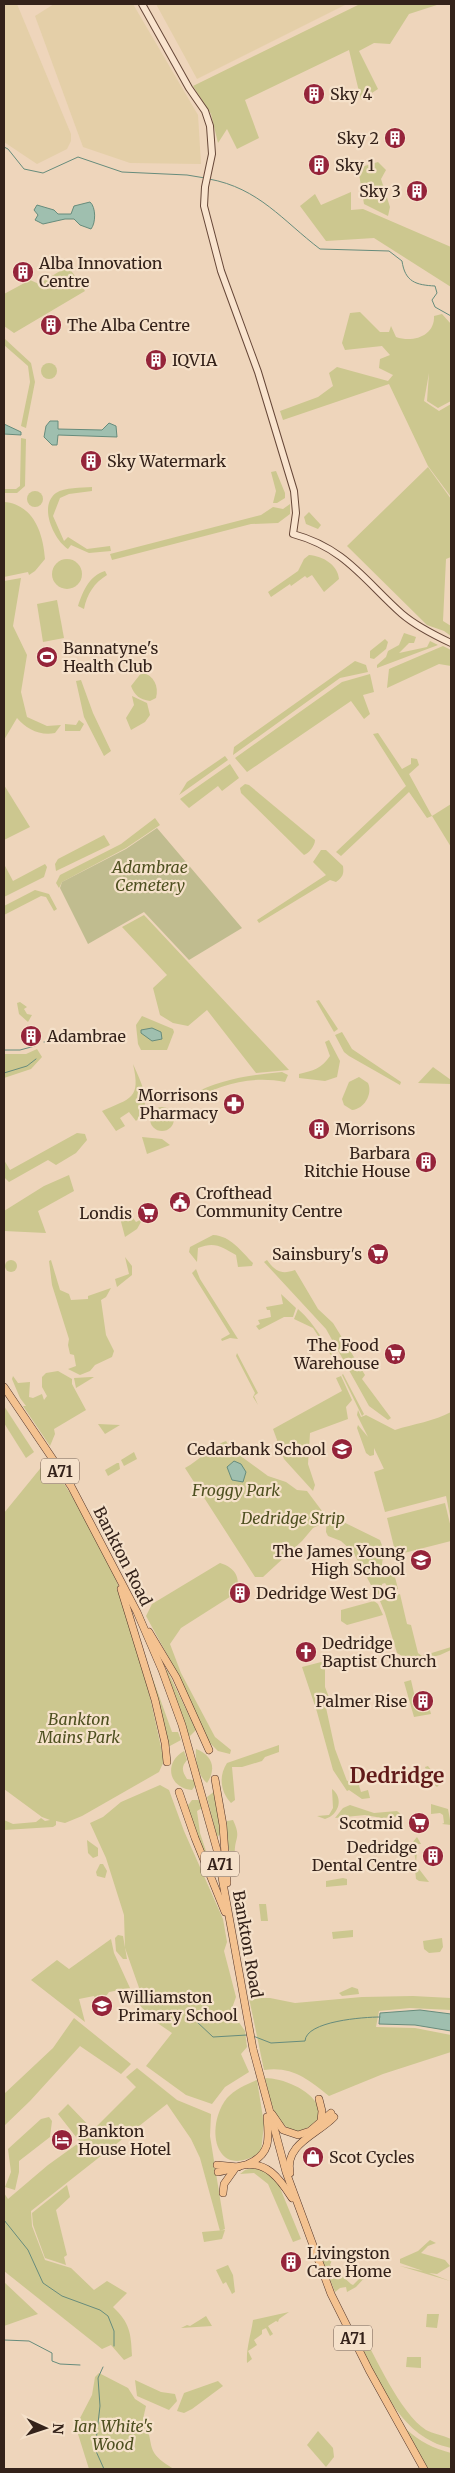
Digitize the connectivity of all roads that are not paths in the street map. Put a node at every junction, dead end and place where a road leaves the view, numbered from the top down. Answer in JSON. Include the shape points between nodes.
{"nodes":[{"id":1,"x":142,"y":4,"type":"edge"},
{"id":2,"x":451,"y":643,"type":"edge"},
{"id":3,"x":4,"y":1386,"type":"edge"},
{"id":4,"x":111,"y":1559,"type":"junction"},
{"id":5,"x":137,"y":1612,"type":"junction"},
{"id":6,"x":209,"y":1750,"type":"dead end"},
{"id":7,"x":167,"y":1762,"type":"dead end"},
{"id":8,"x":215,"y":1779,"type":"dead end"},
{"id":9,"x":179,"y":1792,"type":"dead end"},
{"id":10,"x":231,"y":1922,"type":"junction"},
{"id":11,"x":233,"y":1936,"type":"junction"},
{"id":12,"x":319,"y":2099,"type":"dead end"},
{"id":13,"x":266,"y":2102,"type":"junction"},
{"id":14,"x":321,"y":2121,"type":"junction"},
{"id":15,"x":239,"y":2167,"type":"junction"},
{"id":16,"x":217,"y":2169,"type":"dead end"},
{"id":17,"x":222,"y":2193,"type":"dead end"},
{"id":18,"x":297,"y":2200,"type":"junction"},
{"id":19,"x":299,"y":2209,"type":"junction"},
{"id":20,"x":423,"y":2469,"type":"edge"}],
"edges":[{"from":1,"to":2,"type":"main road","via":[[208,119],[212,141],[204,206],[221,271],[258,372],[294,491],[293,534],[337,552],[402,614]]},
{"from":3,"to":4,"type":"main road","name":"Bankton Road","number":"A71","via":[[71,1486]]},
{"from":4,"to":5,"type":"main road","name":"Bankton Road","number":"A71"},
{"from":4,"to":7,"type":"main road","via":[[155,1700]]},
{"from":5,"to":6,"type":"main road","via":[[176,1677]]},
{"from":5,"to":10,"type":"main road","name":"Bankton Road","number":"A71","via":[[182,1725],[206,1806]]},
{"from":8,"to":10,"type":"main road","via":[[223,1825]]},
{"from":9,"to":11,"type":"main road"},
{"from":10,"to":11,"type":"main road","name":"Bankton Road","number":"A71"},
{"from":11,"to":13,"type":"main road","name":"Bankton Road","number":"A71"},
{"from":12,"to":14,"type":"main road"},
{"from":13,"to":14,"type":"main road","via":[[283,2130],[292,2134],[310,2131]]},
{"from":13,"to":15,"type":"main road","via":[[266,2150],[262,2157]]},
{"from":13,"to":18,"type":"main road","name":"Bankton Road","number":"A71"},
{"from":14,"to":18,"type":"main road","via":[[333,2115],[290,2156],[289,2169]]},
{"from":15,"to":16,"type":"main road"},
{"from":15,"to":17,"type":"main road","via":[[224,2184]]},
{"from":15,"to":19,"type":"main road","via":[[262,2167],[273,2172]]},
{"from":18,"to":19,"type":"main road","name":"Bankton Road","number":"A71"},
{"from":19,"to":20,"type":"main road","name":"Bankton Road","number":"A71","via":[[327,2284]]}]}
